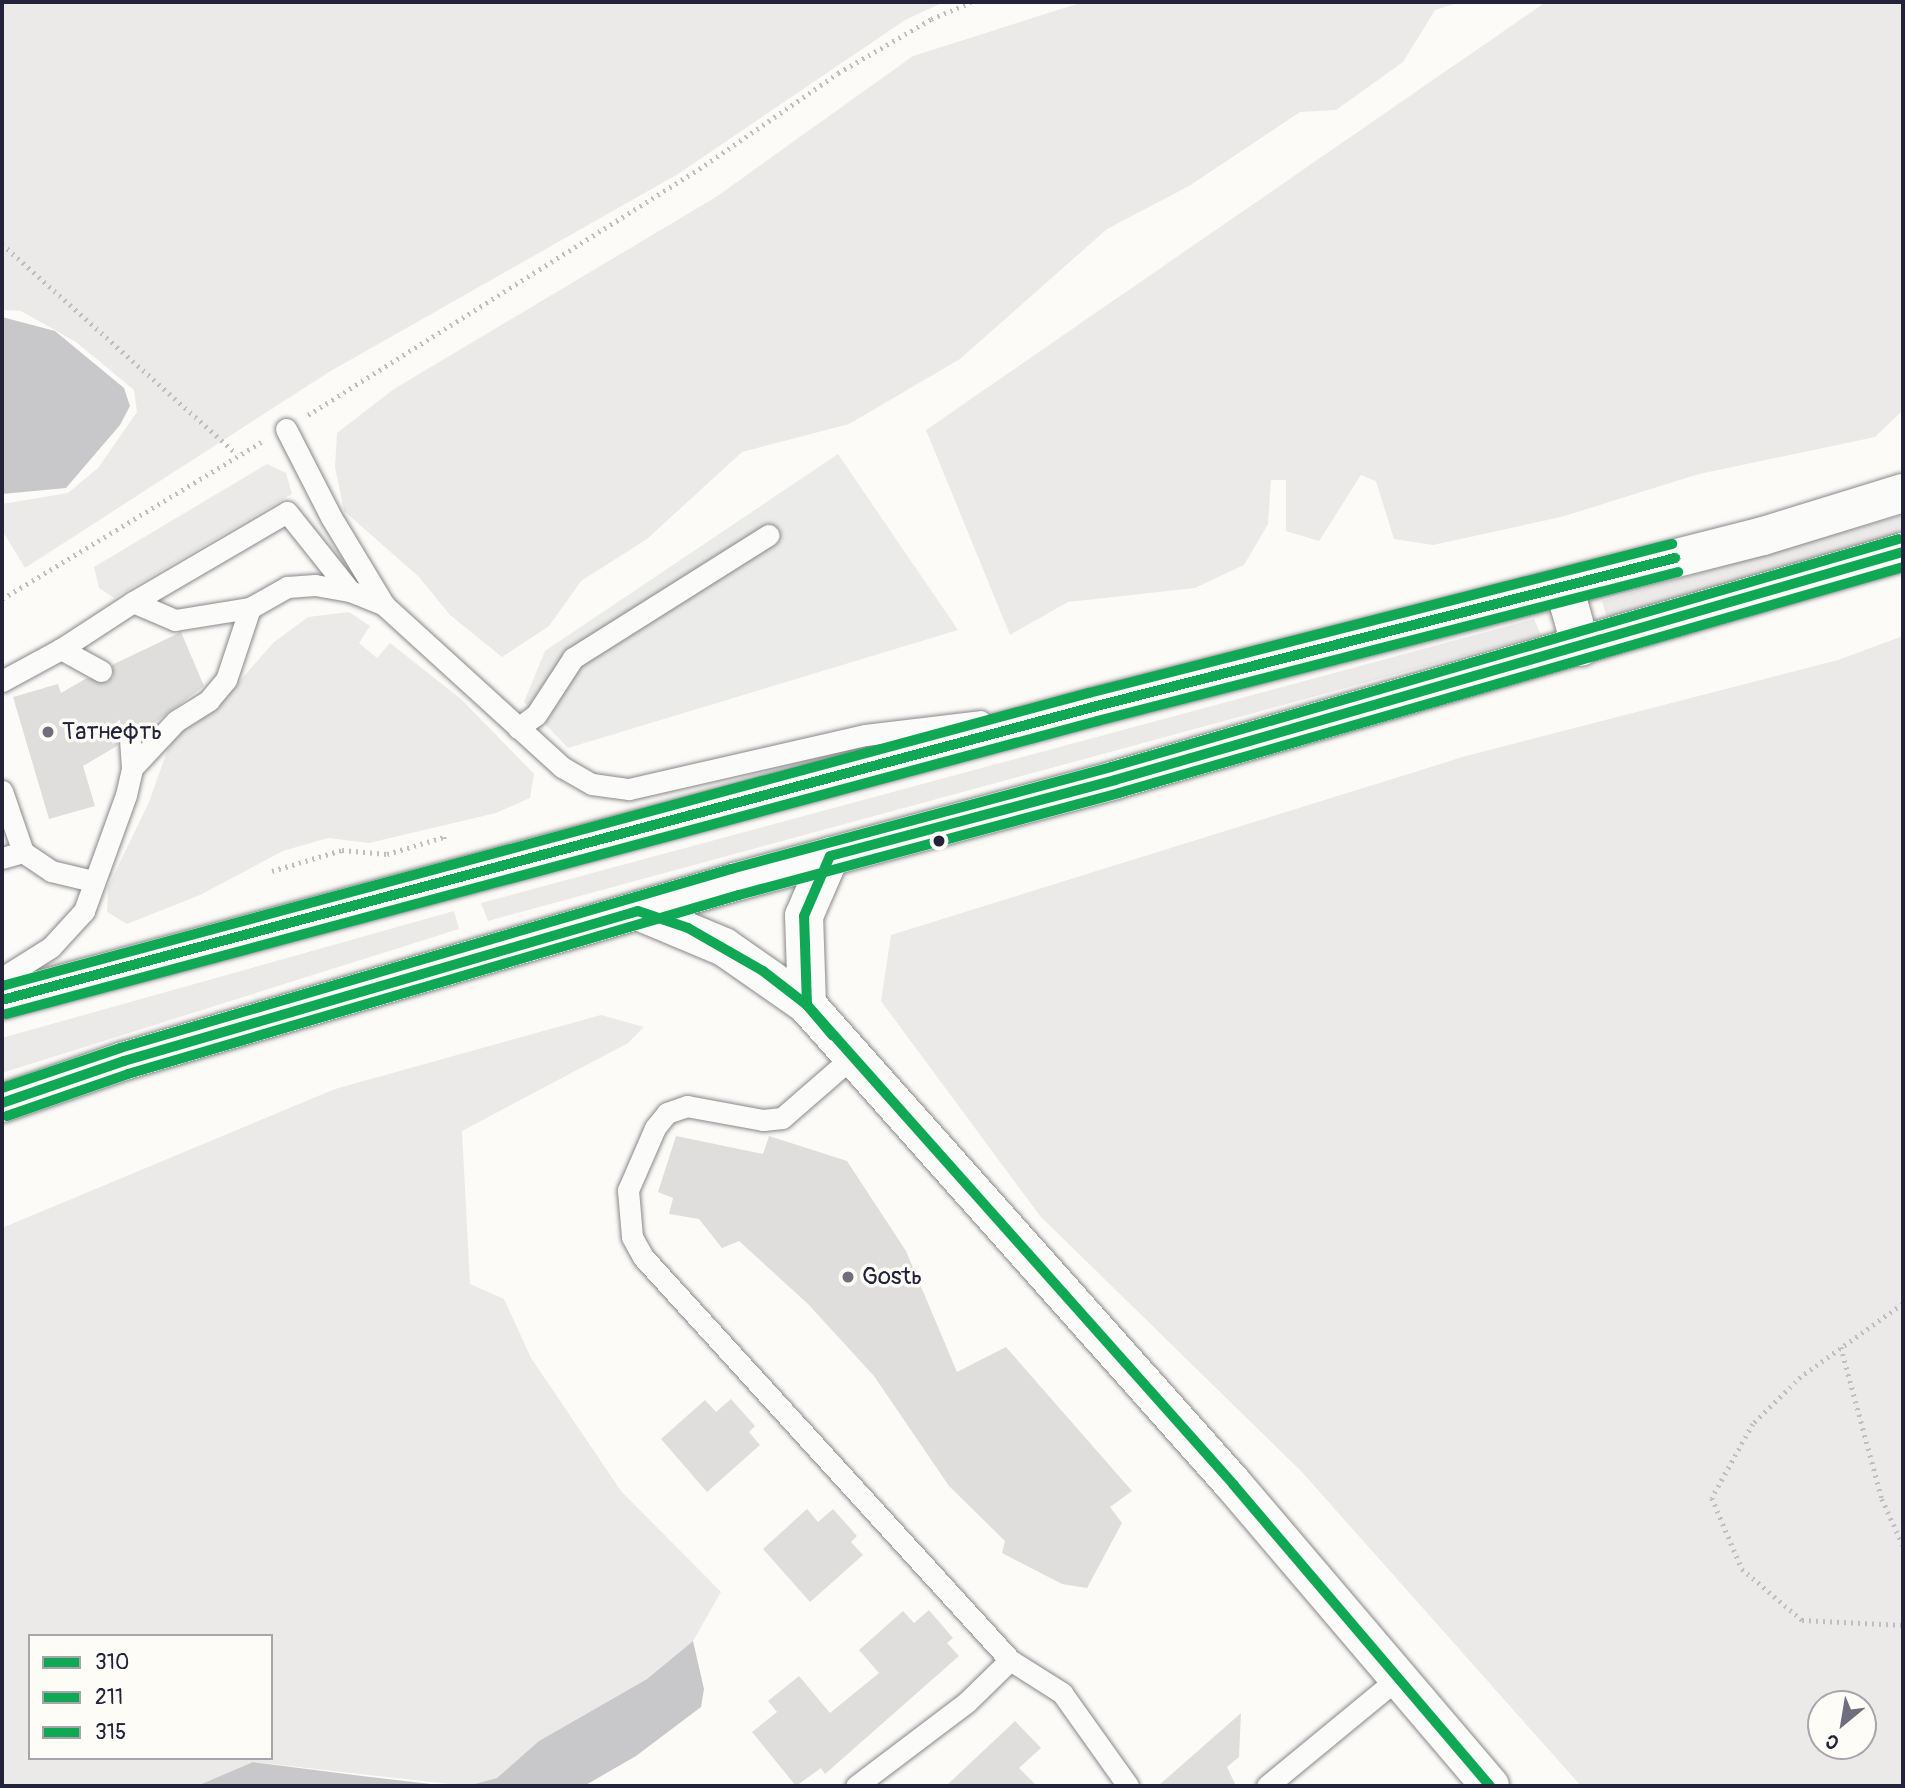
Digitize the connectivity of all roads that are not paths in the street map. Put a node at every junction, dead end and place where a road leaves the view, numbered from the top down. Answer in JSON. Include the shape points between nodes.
{"nodes":[{"id":1,"x":286,"y":429,"type":"road end"},
{"id":2,"x":1903,"y":493,"type":"edge"},
{"id":3,"x":768,"y":535,"type":"dead end"},
{"id":4,"x":1903,"y":552,"type":"edge"},
{"id":5,"x":1564,"y":587,"type":"junction"},
{"id":6,"x":349,"y":591,"type":"junction"},
{"id":7,"x":133,"y":601,"type":"junction"},
{"id":8,"x":384,"y":605,"type":"junction"},
{"id":9,"x":250,"y":608,"type":"junction"},
{"id":10,"x":1581,"y":647,"type":"junction"},
{"id":11,"x":61,"y":649,"type":"junction"},
{"id":12,"x":101,"y":671,"type":"dead end"},
{"id":13,"x":2,"y":681,"type":"edge"},
{"id":14,"x":1094,"y":707,"type":"junction"},
{"id":15,"x":518,"y":728,"type":"junction"},
{"id":16,"x":131,"y":739,"type":"dead end"},
{"id":17,"x":132,"y":768,"type":"junction"},
{"id":18,"x":2,"y":791,"type":"edge"},
{"id":19,"x":23,"y":852,"type":"junction"},
{"id":20,"x":830,"y":856,"type":"junction"},
{"id":21,"x":2,"y":858,"type":"edge"},
{"id":22,"x":93,"y":881,"type":"junction"},
{"id":23,"x":638,"y":911,"type":"junction"},
{"id":24,"x":2,"y":978,"type":"edge"},
{"id":25,"x":2,"y":1000,"type":"edge"},
{"id":26,"x":807,"y":1004,"type":"junction"},
{"id":27,"x":851,"y":1058,"type":"junction"},
{"id":28,"x":2,"y":1103,"type":"edge"},
{"id":29,"x":1010,"y":1660,"type":"junction"},
{"id":30,"x":1399,"y":1677,"type":"junction"},
{"id":31,"x":856,"y":1786,"type":"edge"},
{"id":32,"x":1128,"y":1786,"type":"edge"},
{"id":33,"x":1267,"y":1786,"type":"edge"},
{"id":34,"x":1490,"y":1786,"type":"edge"}],
"edges":[{"from":1,"to":8,"type":"lane"},
{"from":2,"to":5,"type":"main road","via":[[1763,536]]},
{"from":3,"to":15,"type":"lane","via":[[573,658],[536,715]]},
{"from":4,"to":10,"type":"main road"},
{"from":5,"to":10,"type":"main road"},
{"from":5,"to":14,"type":"main road"},
{"from":6,"to":7,"type":"lane","via":[[288,512]]},
{"from":6,"to":8,"type":"lane"},
{"from":6,"to":9,"type":"lane","via":[[314,585],[287,587]]},
{"from":7,"to":9,"type":"lane","via":[[175,620]]},
{"from":7,"to":11,"type":"lane"},
{"from":8,"to":15,"type":"lane"},
{"from":9,"to":17,"type":"lane","via":[[226,680],[209,700],[176,721]]},
{"from":10,"to":20,"type":"main road"},
{"from":11,"to":12,"type":"lane"},
{"from":11,"to":13,"type":"lane"},
{"from":14,"to":15,"type":"lane","via":[[865,736],[629,789],[592,784],[562,767]]},
{"from":14,"to":25,"type":"main road"},
{"from":16,"to":17,"type":"lane"},
{"from":17,"to":22,"type":"lane"},
{"from":18,"to":19,"type":"lane"},
{"from":19,"to":21,"type":"lane"},
{"from":19,"to":22,"type":"lane","via":[[51,871]]},
{"from":20,"to":23,"type":"main road"},
{"from":20,"to":26,"type":"main road","via":[[804,916]]},
{"from":22,"to":24,"type":"lane","via":[[83,911],[51,947]]},
{"from":23,"to":26,"type":"main road","via":[[724,947]]},
{"from":23,"to":28,"type":"main road","via":[[137,1057]]},
{"from":26,"to":27,"type":"main road"},
{"from":27,"to":29,"type":"lane","via":[[782,1118],[763,1120],[687,1106],[667,1113],[655,1128],[628,1190],[632,1237],[643,1258]]},
{"from":27,"to":30,"type":"main road","via":[[1224,1474]]},
{"from":29,"to":31,"type":"lane","via":[[967,1702]]},
{"from":29,"to":32,"type":"lane","via":[[1062,1693]]},
{"from":30,"to":33,"type":"lane"},
{"from":30,"to":34,"type":"main road"}]}
